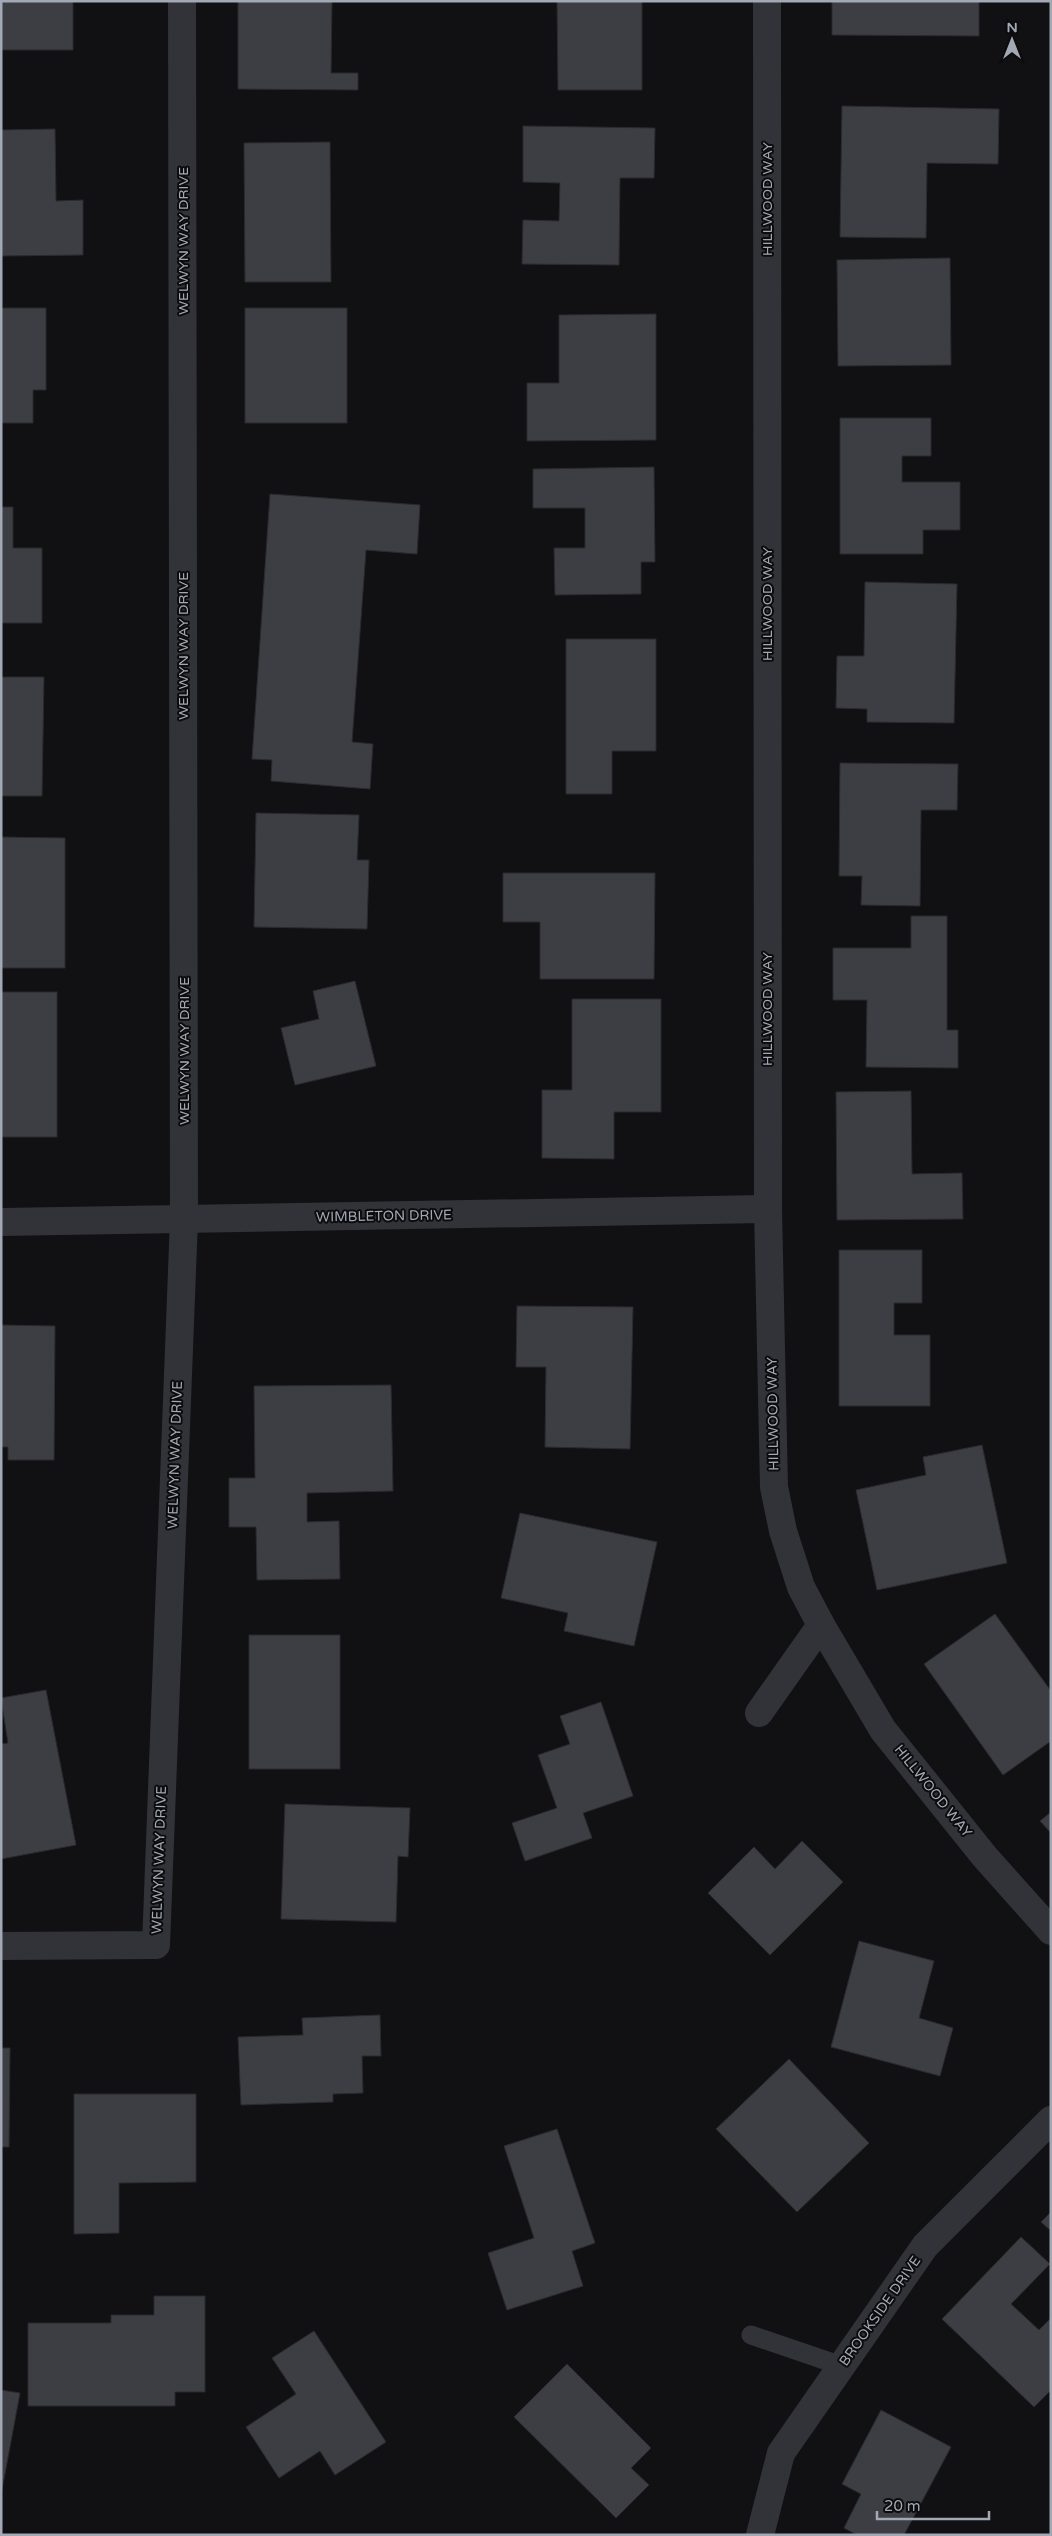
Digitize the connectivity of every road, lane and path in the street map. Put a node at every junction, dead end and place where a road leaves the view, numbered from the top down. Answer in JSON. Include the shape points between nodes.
{"nodes":[{"id":1,"x":182,"y":1,"type":"edge"},
{"id":2,"x":767,"y":1,"type":"edge"},
{"id":3,"x":768,"y":1209,"type":"junction"},
{"id":4,"x":184,"y":1219,"type":"junction"},
{"id":5,"x":1,"y":1222,"type":"edge"},
{"id":6,"x":820,"y":1625,"type":"junction"},
{"id":7,"x":759,"y":1713,"type":"dead end"},
{"id":8,"x":1051,"y":1931,"type":"edge"},
{"id":9,"x":1,"y":1946,"type":"edge"},
{"id":10,"x":1051,"y":2120,"type":"edge"},
{"id":11,"x":751,"y":2335,"type":"dead end"},
{"id":12,"x":842,"y":2366,"type":"junction"},
{"id":13,"x":760,"y":2535,"type":"edge"}],
"edges":[{"from":1,"to":4,"type":"street","name":"WELWYN WAY DRIVE"},
{"from":2,"to":3,"type":"street","name":"HILLWOOD WAY"},
{"from":3,"to":4,"type":"street","name":"WIMBLETON DRIVE"},
{"from":3,"to":6,"type":"street","name":"HILLWOOD WAY","via":[[774,1487],[783,1531],[801,1586]]},
{"from":4,"to":5,"type":"street","name":"WIMBLETON DRIVE"},
{"from":4,"to":9,"type":"street","name":"WELWYN WAY DRIVE","via":[[156,1945]]},
{"from":6,"to":7,"type":"street"},
{"from":6,"to":8,"type":"street","name":"HILLWOOD WAY","via":[[884,1730],[985,1857]]},
{"from":10,"to":12,"type":"street","name":"BROOKSIDE DRIVE","via":[[925,2246]]},
{"from":11,"to":12,"type":"lane"},
{"from":12,"to":13,"type":"street","name":"BROOKSIDE DRIVE","via":[[781,2453]]}]}
